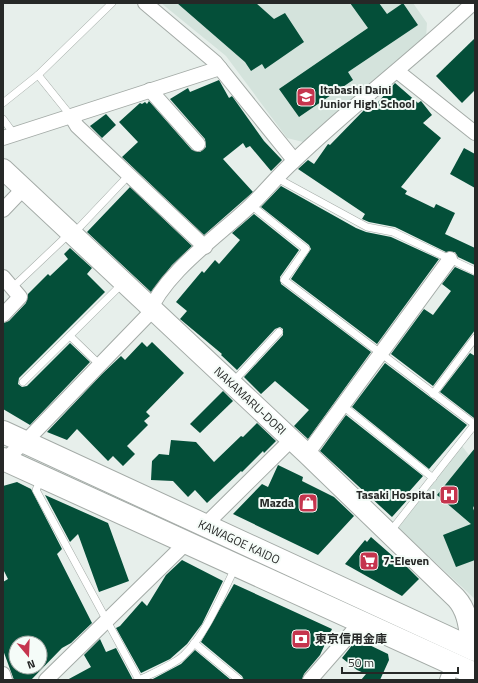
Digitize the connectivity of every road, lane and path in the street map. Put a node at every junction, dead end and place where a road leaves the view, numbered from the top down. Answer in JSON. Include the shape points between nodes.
{"nodes":[{"id":1,"x":112,"y":3,"type":"edge"},
{"id":2,"x":145,"y":3,"type":"edge"},
{"id":3,"x":473,"y":3,"type":"edge"},
{"id":4,"x":220,"y":68,"type":"junction"},
{"id":5,"x":397,"y":71,"type":"junction"},
{"id":6,"x":38,"y":75,"type":"junction"},
{"id":7,"x":150,"y":90,"type":"junction"},
{"id":8,"x":3,"y":103,"type":"edge"},
{"id":9,"x":71,"y":116,"type":"junction"},
{"id":10,"x":3,"y":119,"type":"edge"},
{"id":11,"x":475,"y":133,"type":"edge"},
{"id":12,"x":9,"y":136,"type":"edge"},
{"id":13,"x":198,"y":144,"type":"dead end"},
{"id":14,"x":294,"y":160,"type":"junction"},
{"id":15,"x":3,"y":169,"type":"edge"},
{"id":16,"x":129,"y":175,"type":"junction"},
{"id":17,"x":277,"y":178,"type":"junction"},
{"id":18,"x":24,"y":188,"type":"junction"},
{"id":19,"x":251,"y":205,"type":"junction"},
{"id":20,"x":3,"y":210,"type":"edge"},
{"id":21,"x":72,"y":234,"type":"junction"},
{"id":22,"x":205,"y":247,"type":"junction"},
{"id":23,"x":450,"y":258,"type":"junction"},
{"id":24,"x":475,"y":271,"type":"edge"},
{"id":25,"x":3,"y":277,"type":"edge"},
{"id":26,"x":123,"y":282,"type":"junction"},
{"id":27,"x":12,"y":288,"type":"junction"},
{"id":28,"x":150,"y":308,"type":"junction"},
{"id":29,"x":3,"y":315,"type":"edge"},
{"id":30,"x":279,"y":332,"type":"dead end"},
{"id":31,"x":70,"y":336,"type":"junction"},
{"id":32,"x":475,"y":338,"type":"edge"},
{"id":33,"x":381,"y":355,"type":"junction"},
{"id":34,"x":100,"y":365,"type":"junction"},
{"id":35,"x":23,"y":382,"type":"dead end"},
{"id":36,"x":232,"y":384,"type":"junction"},
{"id":37,"x":433,"y":394,"type":"junction"},
{"id":38,"x":343,"y":406,"type":"junction"},
{"id":39,"x":475,"y":424,"type":"edge"},
{"id":40,"x":3,"y":432,"type":"edge"},
{"id":41,"x":291,"y":440,"type":"junction"},
{"id":42,"x":25,"y":442,"type":"junction"},
{"id":43,"x":307,"y":454,"type":"junction"},
{"id":44,"x":4,"y":460,"type":"edge"},
{"id":45,"x":42,"y":477,"type":"junction"},
{"id":46,"x":433,"y":478,"type":"junction"},
{"id":47,"x":204,"y":526,"type":"junction"},
{"id":48,"x":389,"y":533,"type":"junction"},
{"id":49,"x":186,"y":543,"type":"junction"},
{"id":50,"x":236,"y":566,"type":"junction"},
{"id":51,"x":106,"y":621,"type":"junction"},
{"id":52,"x":360,"y":623,"type":"junction"},
{"id":53,"x":194,"y":642,"type":"junction"},
{"id":54,"x":474,"y":649,"type":"edge"},
{"id":55,"x":450,"y":672,"type":"edge"},
{"id":56,"x":3,"y":674,"type":"edge"},
{"id":57,"x":475,"y":674,"type":"edge"},
{"id":58,"x":5,"y":680,"type":"edge"},
{"id":59,"x":46,"y":680,"type":"edge"},
{"id":60,"x":139,"y":680,"type":"edge"},
{"id":61,"x":239,"y":680,"type":"edge"},
{"id":62,"x":310,"y":680,"type":"edge"}],
"edges":[{"from":1,"to":6,"type":"lane"},
{"from":2,"to":4,"type":"street"},
{"from":3,"to":5,"type":"street","via":[[436,39]]},
{"from":4,"to":7,"type":"street"},
{"from":4,"to":14,"type":"street"},
{"from":5,"to":11,"type":"street"},
{"from":5,"to":14,"type":"street"},
{"from":6,"to":8,"type":"lane"},
{"from":6,"to":9,"type":"lane"},
{"from":7,"to":9,"type":"street"},
{"from":7,"to":13,"type":"street"},
{"from":9,"to":12,"type":"street"},
{"from":9,"to":16,"type":"street","via":[[77,126]]},
{"from":10,"to":12,"type":"lane"},
{"from":14,"to":17,"type":"street"},
{"from":15,"to":18,"type":"street","name":"NAKAMARU-DORI"},
{"from":16,"to":21,"type":"lane"},
{"from":16,"to":22,"type":"street"},
{"from":17,"to":19,"type":"street"},
{"from":17,"to":23,"type":"lane","via":[[367,228],[393,232]]},
{"from":18,"to":20,"type":"street"},
{"from":18,"to":21,"type":"street","name":"NAKAMARU-DORI"},
{"from":19,"to":22,"type":"street"},
{"from":19,"to":33,"type":"lane","via":[[306,249],[284,280]]},
{"from":21,"to":26,"type":"street","name":"NAKAMARU-DORI"},
{"from":21,"to":27,"type":"lane"},
{"from":22,"to":28,"type":"street","via":[[179,270]]},
{"from":23,"to":24,"type":"lane"},
{"from":23,"to":33,"type":"street"},
{"from":25,"to":27,"type":"street"},
{"from":26,"to":28,"type":"street","name":"NAKAMARU-DORI"},
{"from":26,"to":31,"type":"lane"},
{"from":27,"to":29,"type":"street","via":[[20,297]]},
{"from":28,"to":34,"type":"street","via":[[147,316]]},
{"from":28,"to":36,"type":"street","name":"NAKAMARU-DORI"},
{"from":30,"to":36,"type":"lane"},
{"from":31,"to":34,"type":"lane"},
{"from":31,"to":35,"type":"lane"},
{"from":32,"to":37,"type":"lane"},
{"from":33,"to":37,"type":"lane"},
{"from":33,"to":38,"type":"street"},
{"from":34,"to":42,"type":"street"},
{"from":36,"to":41,"type":"street","name":"NAKAMARU-DORI"},
{"from":37,"to":39,"type":"lane"},
{"from":38,"to":43,"type":"street"},
{"from":38,"to":46,"type":"lane"},
{"from":39,"to":46,"type":"lane"},
{"from":40,"to":42,"type":"highway","name":"KAWAGOE KAIDO"},
{"from":41,"to":43,"type":"street","name":"NAKAMARU-DORI"},
{"from":41,"to":47,"type":"street"},
{"from":42,"to":44,"type":"street"},
{"from":42,"to":47,"type":"highway","name":"KAWAGOE KAIDO"},
{"from":43,"to":48,"type":"street","name":"NAKAMARU-DORI"},
{"from":44,"to":45,"type":"highway","name":"KAWAGOE KAIDO"},
{"from":45,"to":49,"type":"highway","name":"KAWAGOE KAIDO"},
{"from":45,"to":51,"type":"lane","via":[[36,490]]},
{"from":46,"to":48,"type":"lane"},
{"from":47,"to":54,"type":"highway","name":"KAWAGOE KAIDO"},
{"from":48,"to":54,"type":"street","name":"NAKAMARU-DORI","via":[[462,605]]},
{"from":49,"to":50,"type":"highway","name":"KAWAGOE KAIDO"},
{"from":49,"to":51,"type":"street"},
{"from":50,"to":52,"type":"highway","name":"KAWAGOE KAIDO"},
{"from":50,"to":53,"type":"lane","via":[[210,618]]},
{"from":51,"to":59,"type":"street"},
{"from":51,"to":60,"type":"lane"},
{"from":52,"to":55,"type":"highway","name":"KAWAGOE KAIDO"},
{"from":52,"to":62,"type":"street"},
{"from":53,"to":60,"type":"lane","via":[[182,656]]},
{"from":53,"to":61,"type":"lane"},
{"from":54,"to":55,"type":"street"},
{"from":55,"to":57,"type":"highway","name":"KAWAGOE KAIDO"},
{"from":56,"to":58,"type":"street"}]}
